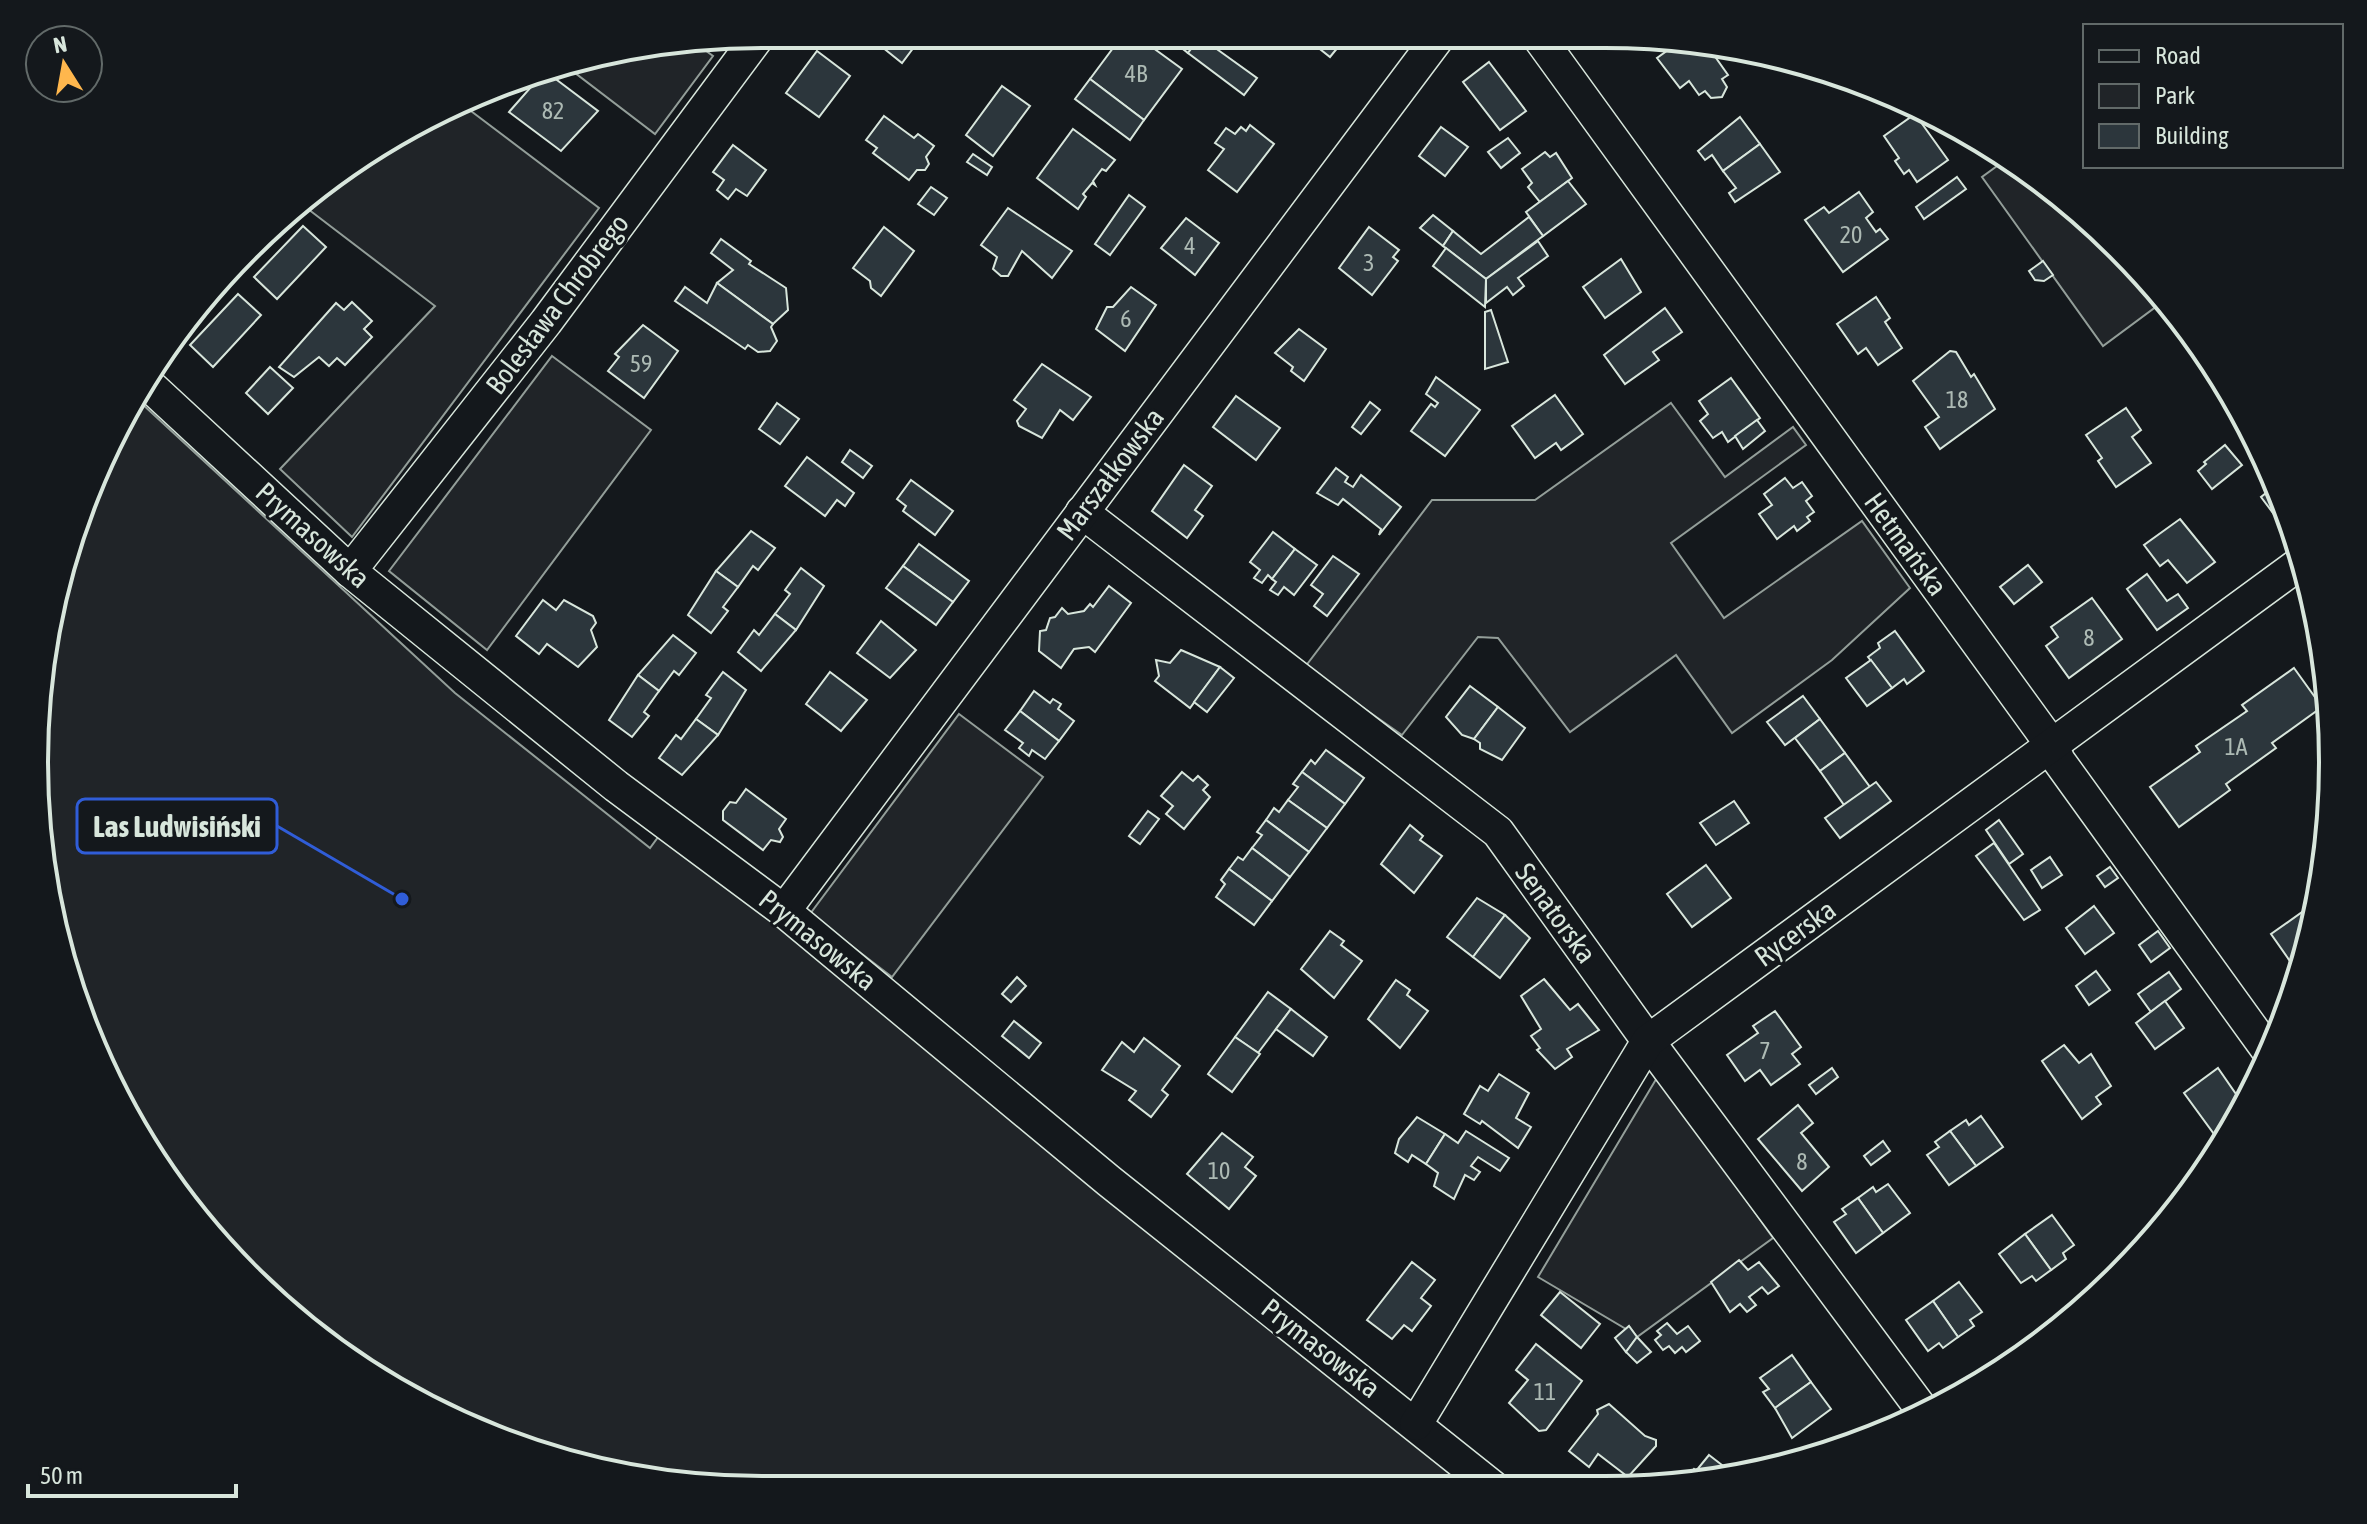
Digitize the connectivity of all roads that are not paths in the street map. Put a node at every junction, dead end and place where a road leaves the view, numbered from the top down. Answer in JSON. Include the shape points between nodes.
{"nodes":[{"id":1,"x":1430,"y":48,"type":"edge"},
{"id":2,"x":1547,"y":48,"type":"edge"},
{"id":3,"x":749,"y":49,"type":"edge"},
{"id":4,"x":154,"y":389,"type":"edge"},
{"id":5,"x":1082,"y":512,"type":"junction"},
{"id":6,"x":2292,"y":569,"type":"edge"},
{"id":7,"x":350,"y":571,"type":"junction"},
{"id":8,"x":2051,"y":744,"type":"junction"},
{"id":9,"x":784,"y":911,"type":"junction"},
{"id":10,"x":1648,"y":1041,"type":"junction"},
{"id":11,"x":2262,"y":1042,"type":"edge"},
{"id":12,"x":1918,"y":1404,"type":"edge"},
{"id":13,"x":1416,"y":1424,"type":"junction"},
{"id":14,"x":1479,"y":1476,"type":"edge"}],
"edges":[{"from":1,"to":5,"type":"street","name":"Marszałkowska"},
{"from":2,"to":8,"type":"street","name":"Hetmańska"},
{"from":3,"to":7,"type":"street","name":"Bolesława Chrobrego","via":[[546,322]]},
{"from":4,"to":7,"type":"street","name":"Prymasowska"},
{"from":5,"to":9,"type":"street","name":"Marszałkowska"},
{"from":5,"to":10,"type":"street","name":"Senatorska","via":[[1498,832]]},
{"from":6,"to":8,"type":"street","name":"Rycerska"},
{"from":7,"to":9,"type":"street","name":"Prymasowska","via":[[616,786]]},
{"from":8,"to":10,"type":"street","name":"Rycerska"},
{"from":8,"to":11,"type":"street","name":"Hetmańska"},
{"from":9,"to":13,"type":"street","name":"Prymasowska","via":[[1109,1181]]},
{"from":10,"to":12,"type":"street","name":"Senatorska"},
{"from":10,"to":13,"type":"street","name":"Rycerska"},
{"from":13,"to":14,"type":"street","name":"Prymasowska"}]}
